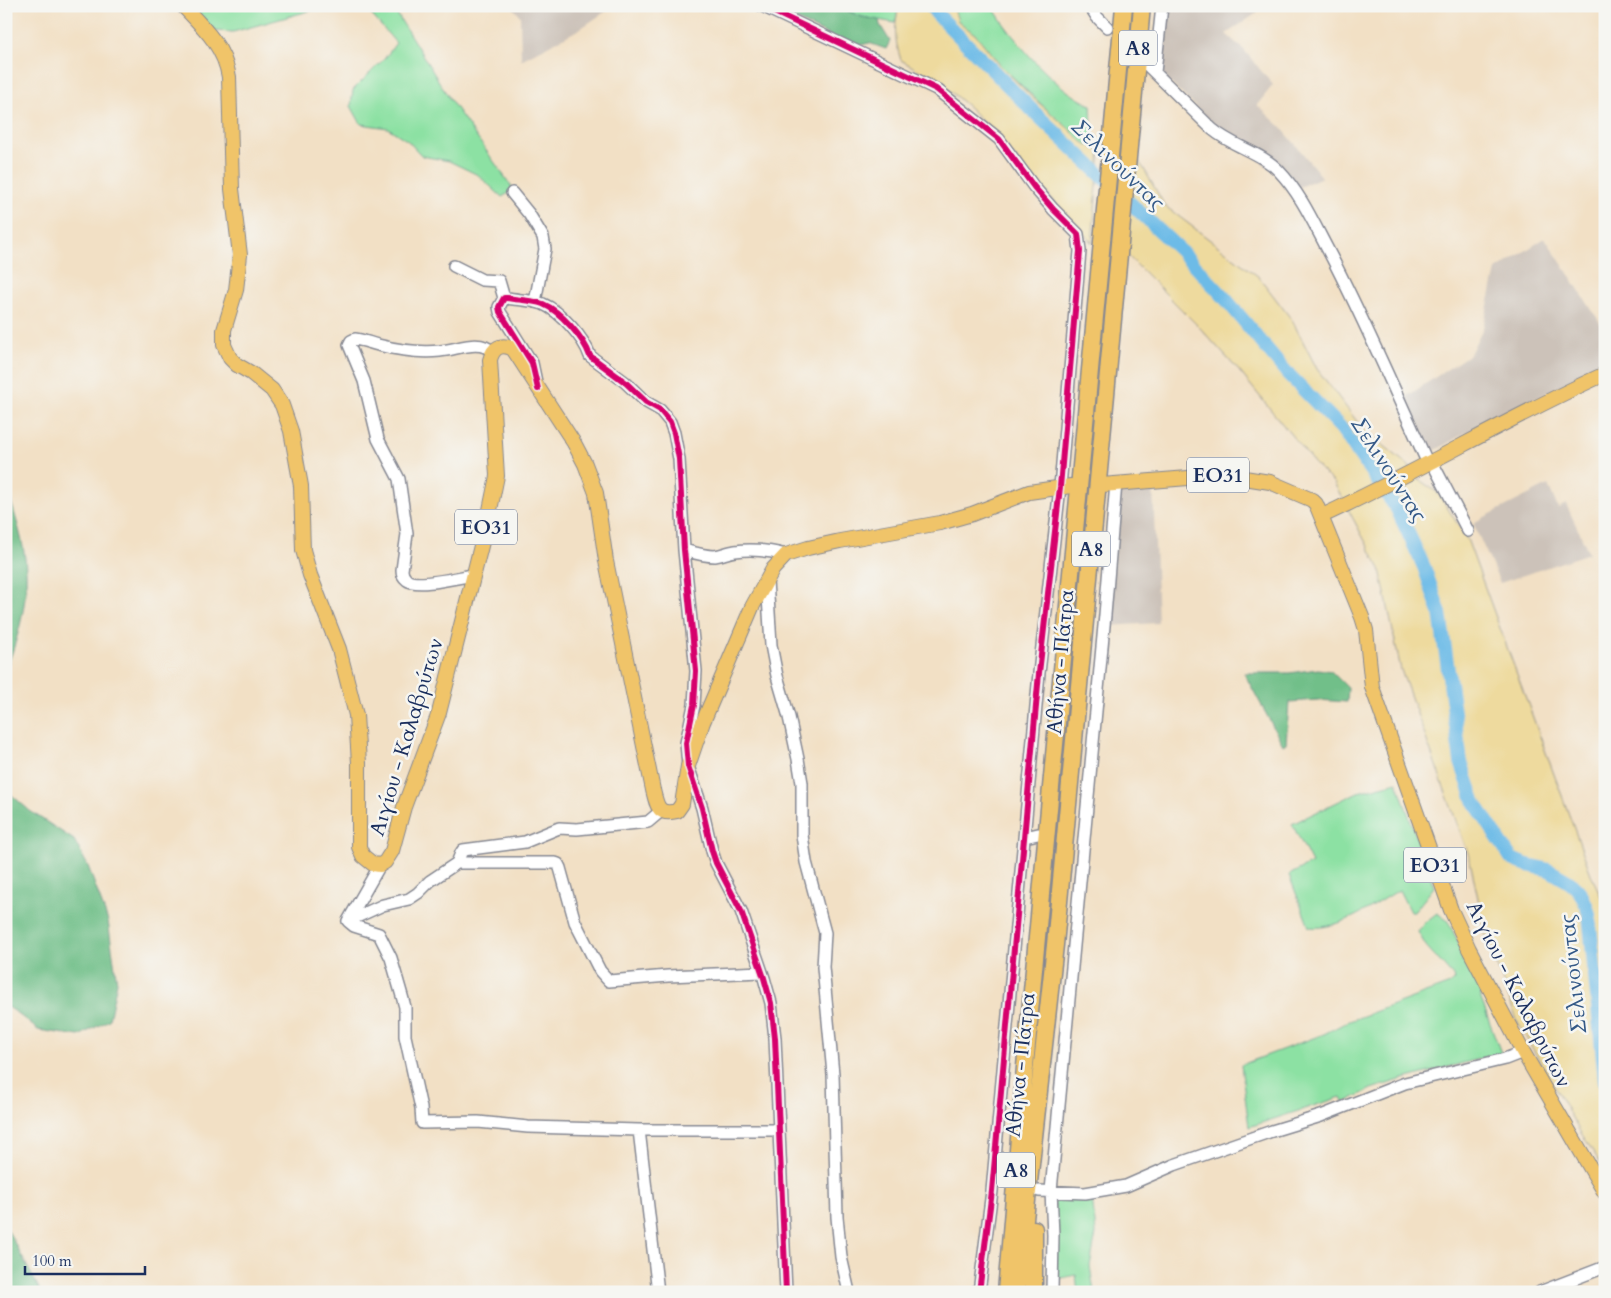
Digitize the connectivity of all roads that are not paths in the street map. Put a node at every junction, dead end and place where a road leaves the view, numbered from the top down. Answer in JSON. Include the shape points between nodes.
{"nodes":[{"id":1,"x":183,"y":6,"type":"edge"},
{"id":2,"x":762,"y":6,"type":"edge"},
{"id":3,"x":1090,"y":6,"type":"edge"},
{"id":4,"x":1124,"y":6,"type":"edge"},
{"id":5,"x":1142,"y":6,"type":"edge"},
{"id":6,"x":1162,"y":6,"type":"edge"},
{"id":7,"x":1107,"y":27,"type":"dead end"},
{"id":8,"x":1143,"y":61,"type":"dead end"},
{"id":9,"x":1155,"y":72,"type":"junction"},
{"id":10,"x":512,"y":193,"type":"dead end"},
{"id":11,"x":454,"y":266,"type":"dead end"},
{"id":12,"x":504,"y":298,"type":"junction"},
{"id":13,"x":535,"y":302,"type":"junction"},
{"id":14,"x":493,"y":352,"type":"junction"},
{"id":15,"x":1605,"y":374,"type":"edge"},
{"id":16,"x":538,"y":390,"type":"junction"},
{"id":17,"x":1430,"y":463,"type":"junction"},
{"id":18,"x":1109,"y":484,"type":"joint"},
{"id":19,"x":1066,"y":487,"type":"junction"},
{"id":20,"x":1322,"y":516,"type":"junction"},
{"id":21,"x":1468,"y":531,"type":"dead end"},
{"id":22,"x":684,"y":550,"type":"junction"},
{"id":23,"x":786,"y":555,"type":"junction"},
{"id":24,"x":473,"y":575,"type":"junction"},
{"id":25,"x":767,"y":580,"type":"junction"},
{"id":26,"x":688,"y":766,"type":"junction"},
{"id":27,"x":661,"y":811,"type":"junction"},
{"id":28,"x":1084,"y":822,"type":"junction"},
{"id":29,"x":1069,"y":825,"type":"dead end"},
{"id":30,"x":1038,"y":834,"type":"dead end"},
{"id":31,"x":1025,"y":837,"type":"junction"},
{"id":32,"x":380,"y":864,"type":"junction"},
{"id":33,"x":457,"y":864,"type":"junction"},
{"id":34,"x":348,"y":921,"type":"junction"},
{"id":35,"x":762,"y":972,"type":"junction"},
{"id":36,"x":1523,"y":1052,"type":"junction"},
{"id":37,"x":639,"y":1130,"type":"junction"},
{"id":38,"x":778,"y":1130,"type":"junction"},
{"id":39,"x":1032,"y":1153,"type":"junction"},
{"id":40,"x":992,"y":1190,"type":"junction"},
{"id":41,"x":1008,"y":1191,"type":"dead end"},
{"id":42,"x":1039,"y":1191,"type":"dead end"},
{"id":43,"x":1051,"y":1192,"type":"junction"},
{"id":44,"x":1605,"y":1193,"type":"edge"},
{"id":45,"x":1605,"y":1267,"type":"edge"},
{"id":46,"x":1009,"y":1290,"type":"edge"},
{"id":47,"x":658,"y":1292,"type":"edge"},
{"id":48,"x":786,"y":1292,"type":"edge"},
{"id":49,"x":849,"y":1292,"type":"edge"},
{"id":50,"x":979,"y":1292,"type":"edge"},
{"id":51,"x":1034,"y":1292,"type":"edge"},
{"id":52,"x":1052,"y":1292,"type":"edge"},
{"id":53,"x":1540,"y":1292,"type":"edge"}],
"edges":[{"from":1,"to":32,"type":"main road","name":"Αιγίου - Καλαβρύτων","via":[[216,42],[229,76],[232,189],[240,255],[236,290],[224,330],[224,345],[237,365],[272,390],[282,405],[291,431],[301,486],[303,550],[339,649],[356,715],[359,847],[368,861]]},
{"from":2,"to":19,"type":"street","via":[[936,89],[999,139],[1034,187],[1078,234],[1080,251]]},
{"from":3,"to":7,"type":"street"},
{"from":4,"to":46,"type":"highway","name":"Αθήνα - Πάτρα","number":"Α8","via":[[1026,1054]]},
{"from":5,"to":39,"type":"highway","name":"Αθήνα - Πάτρα","number":"Α8"},
{"from":6,"to":9,"type":"street"},
{"from":8,"to":9,"type":"street"},
{"from":9,"to":17,"type":"street","via":[[1223,138],[1273,165],[1299,197],[1339,272]]},
{"from":10,"to":13,"type":"street","via":[[543,237],[545,249]]},
{"from":11,"to":12,"type":"street","via":[[482,280],[499,281]]},
{"from":12,"to":13,"type":"street"},
{"from":12,"to":16,"type":"street","via":[[500,312],[532,362]]},
{"from":13,"to":22,"type":"street","via":[[557,314],[580,338],[590,356],[660,410],[670,422],[678,459]]},
{"from":14,"to":16,"type":"main road","via":[[503,346],[513,349]]},
{"from":14,"to":24,"type":"main road","name":"Αιγίου - Καλαβρύτων","number":"ΕΟ31","via":[[490,360],[497,476]]},
{"from":14,"to":24,"type":"street","via":[[479,345],[440,352],[418,352],[355,339],[350,345],[364,381],[378,439],[399,479],[407,534],[403,575],[407,581],[418,583]]},
{"from":15,"to":17,"type":"main road"},
{"from":16,"to":27,"type":"main road","via":[[582,457],[596,493],[617,617],[654,797]]},
{"from":17,"to":20,"type":"main road"},
{"from":17,"to":21,"type":"street"},
{"from":18,"to":20,"type":"main road","name":"Αιγίου - Καλαβρύτων","number":"ΕΟ31","via":[[1224,475],[1253,478],[1312,500]]},
{"from":18,"to":28,"type":"street","via":[[1106,606]]},
{"from":19,"to":23,"type":"main road","via":[[1030,492],[940,523],[840,541]]},
{"from":19,"to":31,"type":"street","via":[[1039,673]]},
{"from":20,"to":36,"type":"main road","name":"Αιγίου - Καλαβρύτων","number":"ΕΟ31","via":[[1362,617],[1372,687],[1451,910]]},
{"from":22,"to":23,"type":"street","via":[[709,555],[747,551]]},
{"from":22,"to":26,"type":"street","via":[[696,671],[694,705],[686,743]]},
{"from":23,"to":25,"type":"main road"},
{"from":24,"to":32,"type":"main road","name":"Αιγίου - Καλαβρύτων","number":"ΕΟ31","via":[[439,713],[404,807],[392,851]]},
{"from":25,"to":26,"type":"main road","via":[[752,606]]},
{"from":25,"to":49,"type":"street","via":[[771,645],[800,767],[806,862],[825,933],[823,967],[833,1074],[837,1217]]},
{"from":26,"to":27,"type":"main road","via":[[682,804],[677,811]]},
{"from":26,"to":35,"type":"street","via":[[716,864],[741,911]]},
{"from":27,"to":33,"type":"street","via":[[648,822],[559,828],[525,842],[463,850]]},
{"from":28,"to":29,"type":"street"},
{"from":28,"to":43,"type":"street"},
{"from":30,"to":31,"type":"street"},
{"from":31,"to":40,"type":"street"},
{"from":32,"to":34,"type":"street"},
{"from":33,"to":34,"type":"street","via":[[409,899],[383,905]]},
{"from":33,"to":35,"type":"street","via":[[558,864],[575,922],[600,971],[609,981]]},
{"from":34,"to":37,"type":"street","via":[[379,934],[391,958],[402,996],[405,1036],[422,1123],[478,1122],[528,1127]]},
{"from":35,"to":38,"type":"street","via":[[770,998],[774,1031]]},
{"from":36,"to":43,"type":"street","via":[[1405,1083],[1321,1116],[1174,1165],[1126,1186],[1085,1193]]},
{"from":36,"to":44,"type":"main road","name":"Αιγίου - Καλαβρύτων","number":"ΕΟ31"},
{"from":37,"to":38,"type":"street"},
{"from":37,"to":47,"type":"street"},
{"from":38,"to":48,"type":"street"},
{"from":39,"to":46,"type":"highway","name":"Αθήνα - Πάτρα","number":"Α8"},
{"from":39,"to":51,"type":"highway","via":[[1037,1189]]},
{"from":40,"to":41,"type":"street"},
{"from":40,"to":50,"type":"street"},
{"from":42,"to":43,"type":"street"},
{"from":43,"to":52,"type":"street"},
{"from":45,"to":53,"type":"street"}]}
